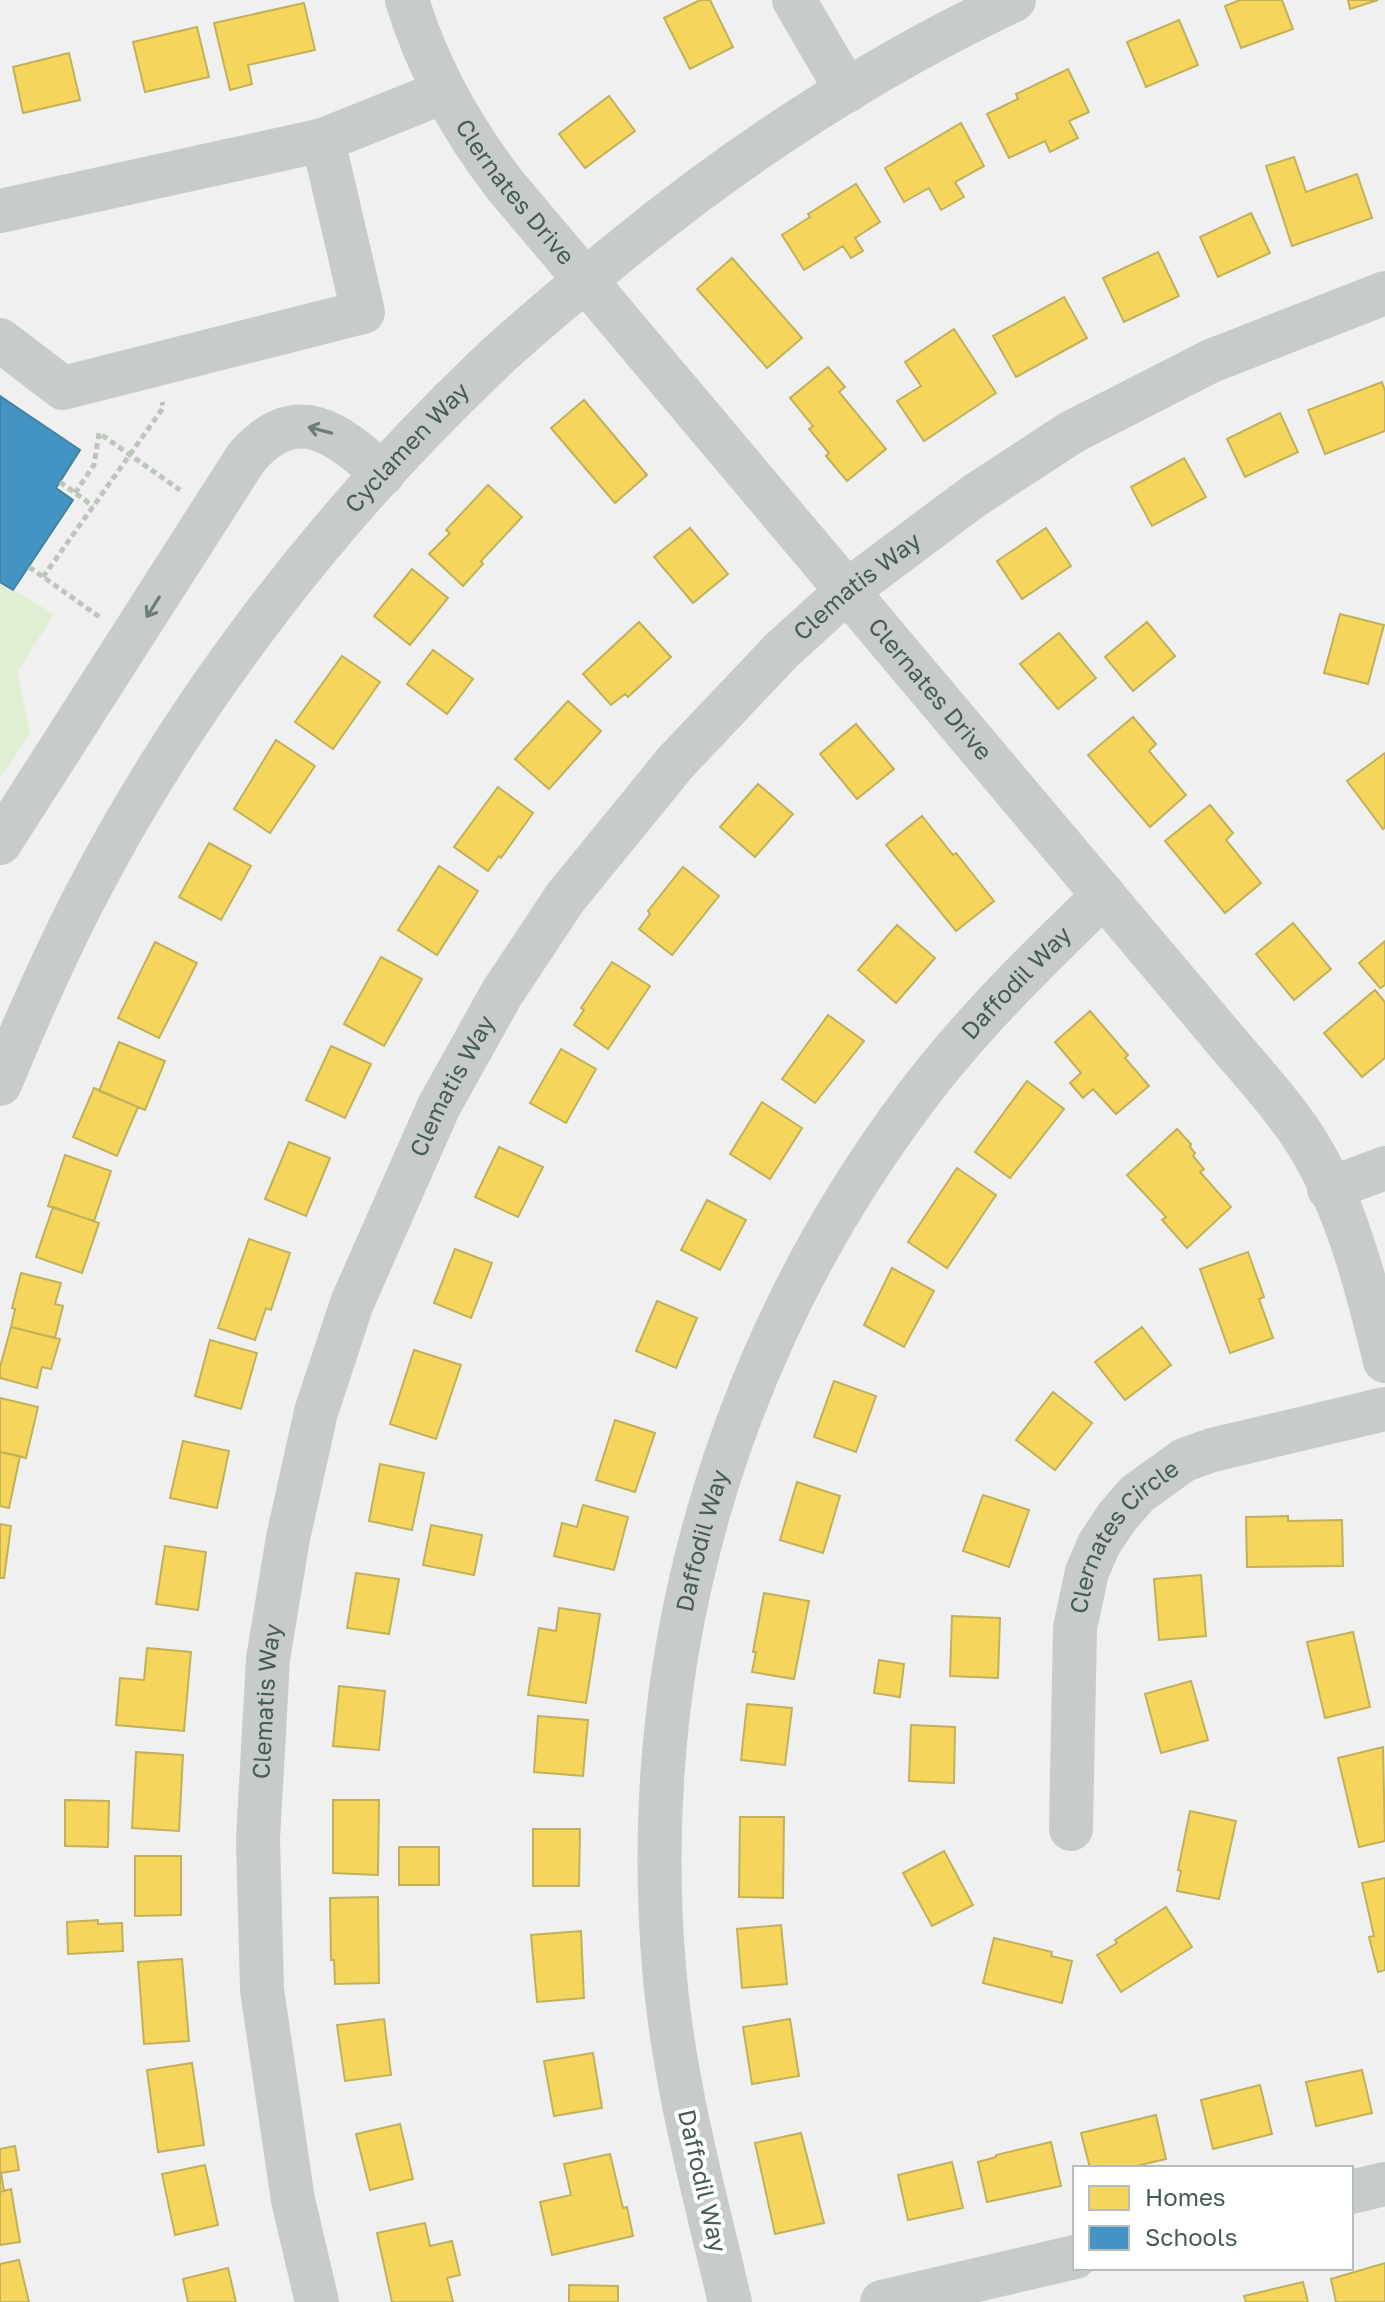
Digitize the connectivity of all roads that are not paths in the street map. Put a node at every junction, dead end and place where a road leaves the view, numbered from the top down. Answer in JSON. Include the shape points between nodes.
{"nodes":[{"id":1,"x":407,"y":0,"type":"edge"},
{"id":2,"x":794,"y":0,"type":"edge"},
{"id":3,"x":1014,"y":0,"type":"edge"},
{"id":4,"x":847,"y":91,"type":"junction"},
{"id":5,"x":443,"y":92,"type":"junction"},
{"id":6,"x":323,"y":140,"type":"junction"},
{"id":7,"x":0,"y":211,"type":"edge"},
{"id":8,"x":585,"y":280,"type":"junction"},
{"id":9,"x":1385,"y":293,"type":"edge"},
{"id":10,"x":0,"y":340,"type":"edge"},
{"id":11,"x":383,"y":474,"type":"junction"},
{"id":12,"x":847,"y":591,"type":"junction"},
{"id":13,"x":0,"y":843,"type":"edge"},
{"id":14,"x":1104,"y":895,"type":"junction"},
{"id":15,"x":0,"y":1084,"type":"edge"},
{"id":16,"x":1385,"y":1168,"type":"edge"},
{"id":17,"x":1329,"y":1189,"type":"junction"},
{"id":18,"x":1385,"y":1361,"type":"edge"},
{"id":19,"x":1385,"y":1409,"type":"edge"},
{"id":20,"x":1071,"y":1829,"type":"dead end"},
{"id":21,"x":1385,"y":2184,"type":"edge"},
{"id":22,"x":1353,"y":2192,"type":"edge"},
{"id":23,"x":1073,"y":2257,"type":"edge"},
{"id":24,"x":317,"y":2302,"type":"edge"},
{"id":25,"x":730,"y":2302,"type":"edge"},
{"id":26,"x":882,"y":2302,"type":"edge"}],
"edges":[{"from":1,"to":5,"type":"street","name":"Clernates Drive"},
{"from":2,"to":4,"type":"street"},
{"from":3,"to":4,"type":"street","name":"Cyclamen Way"},
{"from":4,"to":8,"type":"street","name":"Cyclamen Way","via":[[727,169]]},
{"from":5,"to":6,"type":"street"},
{"from":5,"to":8,"type":"street","name":"Clernates Drive","via":[[482,155]]},
{"from":6,"to":7,"type":"street"},
{"from":6,"to":10,"type":"street","via":[[363,312],[63,388]]},
{"from":8,"to":11,"type":"street","name":"Cyclamen Way","via":[[491,363]]},
{"from":8,"to":12,"type":"street","name":"Clernates Drive"},
{"from":9,"to":12,"type":"street","name":"Clematis Way","via":[[1211,361],[1072,432],[974,496]]},
{"from":11,"to":13,"type":"street","one_way":true,"via":[[319,428],[292,428],[256,447]]},
{"from":11,"to":15,"type":"street","name":"Cyclamen Way","via":[[250,637],[161,767],[83,902]]},
{"from":12,"to":14,"type":"street","name":"Clernates Drive"},
{"from":12,"to":24,"type":"street","name":"Clematis Way","via":[[782,650],[675,763],[565,898],[502,993],[433,1120],[352,1303],[316,1412],[268,1659],[258,1839],[262,1990],[273,2079]]},
{"from":14,"to":17,"type":"street","name":"Clernates Drive","via":[[1275,1101],[1304,1139]]},
{"from":14,"to":25,"type":"street","name":"Daffodil Way","via":[[962,1040],[854,1187],[780,1320],[698,1545],[675,1660],[662,1766],[661,1923],[678,2071]]},
{"from":16,"to":17,"type":"street"},
{"from":17,"to":18,"type":"street","name":"Clernates Drive","via":[[1360,1266]]},
{"from":19,"to":20,"type":"street","name":"Clernates Circle","via":[[1184,1460],[1137,1494],[1117,1517],[1087,1572],[1075,1628]]},
{"from":21,"to":22,"type":"street"},
{"from":23,"to":26,"type":"street"}]}
